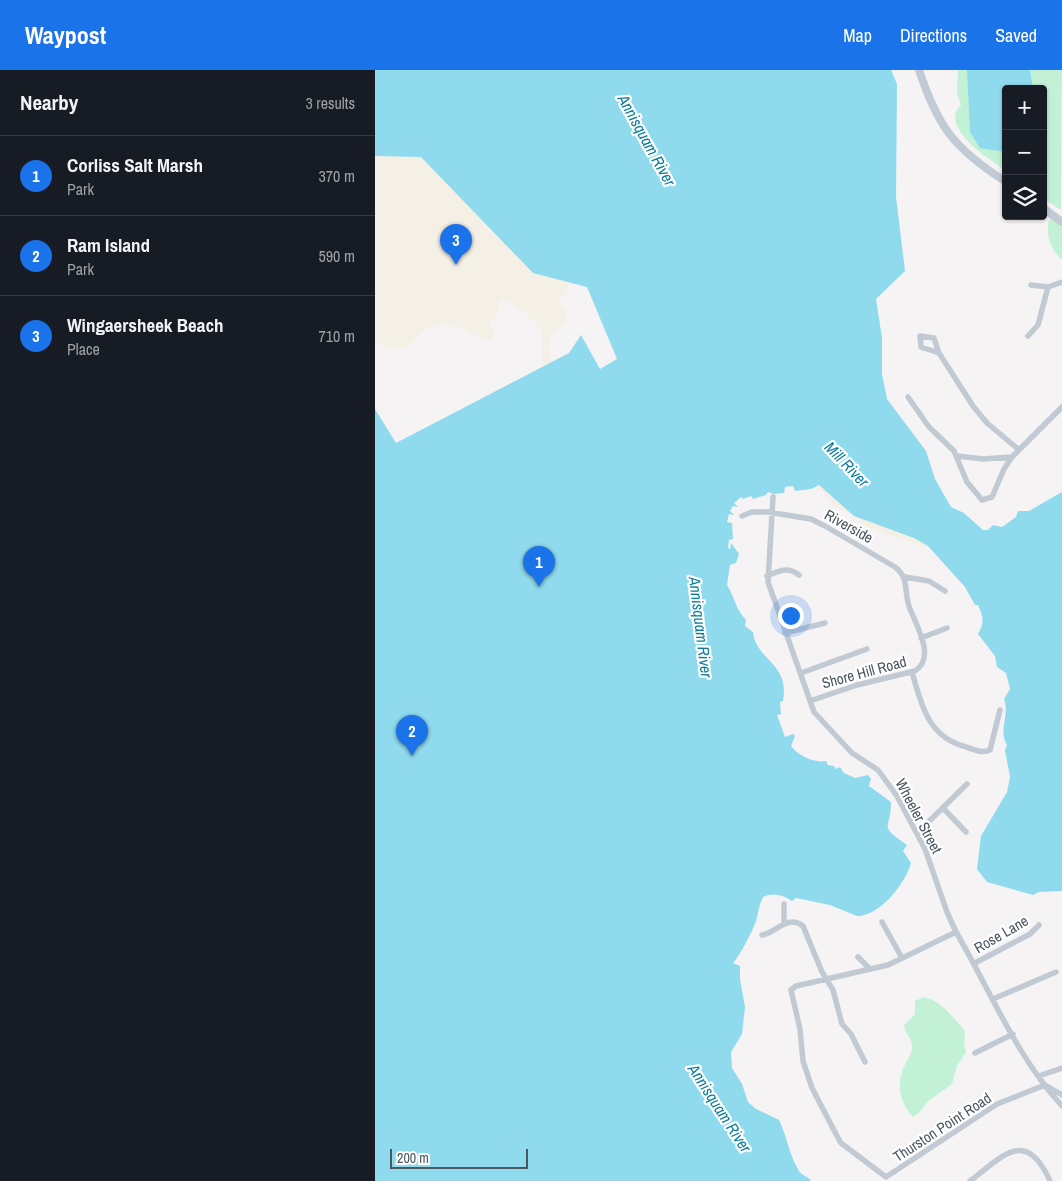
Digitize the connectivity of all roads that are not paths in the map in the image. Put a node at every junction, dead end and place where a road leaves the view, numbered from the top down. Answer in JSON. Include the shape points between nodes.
{"nodes":[{"id":1,"x":919,"y":70,"type":"edge"},
{"id":2,"x":1002,"y":179,"type":"edge"},
{"id":3,"x":1047,"y":211,"type":"edge"},
{"id":4,"x":1062,"y":222,"type":"edge"},
{"id":5,"x":1062,"y":282,"type":"edge"},
{"id":6,"x":1031,"y":285,"type":"dead end"},
{"id":7,"x":1048,"y":287,"type":"junction"},
{"id":8,"x":1028,"y":336,"type":"dead end"},
{"id":9,"x":939,"y":353,"type":"dead end"},
{"id":10,"x":909,"y":397,"type":"dead end"},
{"id":11,"x":1062,"y":407,"type":"edge"},
{"id":12,"x":1018,"y":449,"type":"junction"},
{"id":13,"x":957,"y":456,"type":"junction"},
{"id":14,"x":1012,"y":457,"type":"junction"},
{"id":15,"x":773,"y":497,"type":"dead end"},
{"id":16,"x":772,"y":513,"type":"junction"},
{"id":17,"x":742,"y":516,"type":"dead end"},
{"id":18,"x":767,"y":576,"type":"junction"},
{"id":19,"x":799,"y":576,"type":"dead end"},
{"id":20,"x":905,"y":577,"type":"junction"},
{"id":21,"x":945,"y":590,"type":"dead end"},
{"id":22,"x":825,"y":623,"type":"dead end"},
{"id":23,"x":947,"y":628,"type":"dead end"},
{"id":24,"x":785,"y":633,"type":"junction"},
{"id":25,"x":921,"y":638,"type":"junction"},
{"id":26,"x":867,"y":649,"type":"dead end"},
{"id":27,"x":912,"y":672,"type":"junction"},
{"id":28,"x":801,"y":673,"type":"junction"},
{"id":29,"x":810,"y":701,"type":"junction"},
{"id":30,"x":1000,"y":710,"type":"dead end"},
{"id":31,"x":967,"y":784,"type":"dead end"},
{"id":32,"x":943,"y":808,"type":"junction"},
{"id":33,"x":966,"y":832,"type":"dead end"},
{"id":34,"x":917,"y":833,"type":"junction"},
{"id":35,"x":784,"y":904,"type":"dead end"},
{"id":36,"x":882,"y":922,"type":"dead end"},
{"id":37,"x":784,"y":923,"type":"junction"},
{"id":38,"x":1039,"y":925,"type":"dead end"},
{"id":39,"x":956,"y":932,"type":"junction"},
{"id":40,"x":761,"y":935,"type":"dead end"},
{"id":41,"x":858,"y":957,"type":"dead end"},
{"id":42,"x":902,"y":958,"type":"junction"},
{"id":43,"x":975,"y":963,"type":"junction"},
{"id":44,"x":870,"y":969,"type":"junction"},
{"id":45,"x":1056,"y":972,"type":"dead end"},
{"id":46,"x":827,"y":979,"type":"junction"},
{"id":47,"x":993,"y":999,"type":"junction"},
{"id":48,"x":1013,"y":1034,"type":"junction"},
{"id":49,"x":975,"y":1053,"type":"dead end"},
{"id":50,"x":865,"y":1062,"type":"dead end"},
{"id":51,"x":1062,"y":1068,"type":"edge"},
{"id":52,"x":1039,"y":1076,"type":"junction"},
{"id":53,"x":1045,"y":1085,"type":"junction"},
{"id":54,"x":1062,"y":1095,"type":"edge"},
{"id":55,"x":1062,"y":1106,"type":"edge"},
{"id":56,"x":970,"y":1181,"type":"edge"},
{"id":57,"x":1050,"y":1181,"type":"edge"}],
"edges":[{"from":1,"to":2,"type":"main road","via":[[930,102],[947,133],[958,146]]},
{"from":3,"to":4,"type":"main road"},
{"from":5,"to":7,"type":"street"},
{"from":6,"to":7,"type":"street"},
{"from":7,"to":8,"type":"street","via":[[1038,325]]},
{"from":9,"to":12,"type":"street","via":[[973,406],[992,428]]},
{"from":10,"to":13,"type":"street","via":[[929,427]]},
{"from":11,"to":12,"type":"street"},
{"from":12,"to":14,"type":"street"},
{"from":13,"to":14,"type":"street","via":[[983,459]]},
{"from":13,"to":14,"type":"street","via":[[973,492],[986,500],[994,494]]},
{"from":15,"to":16,"type":"street","name":"Wheeler Street"},
{"from":16,"to":17,"type":"street","via":[[752,512]]},
{"from":16,"to":18,"type":"street","name":"Wheeler Street"},
{"from":16,"to":20,"type":"street","name":"Riverside","via":[[819,522],[895,567]]},
{"from":18,"to":19,"type":"street","via":[[785,570],[792,570]]},
{"from":18,"to":24,"type":"street","name":"Wheeler Street"},
{"from":20,"to":21,"type":"street","via":[[929,581]]},
{"from":20,"to":25,"type":"street","name":"Shore Hill Road","via":[[908,603]]},
{"from":22,"to":24,"type":"street"},
{"from":23,"to":25,"type":"street"},
{"from":24,"to":28,"type":"street","name":"Wheeler Street"},
{"from":25,"to":27,"type":"street","name":"Shore Hill Road","via":[[923,664]]},
{"from":26,"to":28,"type":"street"},
{"from":27,"to":29,"type":"street","name":"Shore Hill Road"},
{"from":27,"to":30,"type":"street","via":[[926,716],[936,731],[950,742],[978,751],[990,750]]},
{"from":28,"to":29,"type":"street","name":"Wheeler Street"},
{"from":29,"to":34,"type":"street","name":"Wheeler Street","via":[[816,716],[842,744],[878,770]]},
{"from":31,"to":32,"type":"street"},
{"from":32,"to":33,"type":"street"},
{"from":32,"to":34,"type":"street"},
{"from":34,"to":39,"type":"street","name":"Wheeler Street"},
{"from":35,"to":37,"type":"street"},
{"from":36,"to":42,"type":"street"},
{"from":37,"to":40,"type":"street","via":[[769,934]]},
{"from":37,"to":46,"type":"street","via":[[803,926]]},
{"from":38,"to":43,"type":"street","name":"Rose Lane","via":[[1030,934]]},
{"from":39,"to":42,"type":"street","name":"Thurston Point Road"},
{"from":39,"to":43,"type":"street","name":"Wheeler Street"},
{"from":41,"to":44,"type":"street"},
{"from":42,"to":44,"type":"street","name":"Thurston Point Road"},
{"from":43,"to":47,"type":"street","name":"Wheeler Street"},
{"from":44,"to":46,"type":"street","name":"Thurston Point Road"},
{"from":45,"to":47,"type":"street"},
{"from":46,"to":50,"type":"street","via":[[838,1003],[842,1024],[851,1034]]},
{"from":46,"to":53,"type":"street","name":"Thurston Point Road","via":[[791,990],[803,1061],[812,1088],[841,1143],[886,1177],[997,1104]]},
{"from":47,"to":48,"type":"street","name":"Wheeler Street"},
{"from":48,"to":49,"type":"street"},
{"from":48,"to":52,"type":"street","name":"Wheeler Street"},
{"from":51,"to":52,"type":"street"},
{"from":52,"to":53,"type":"street","name":"Wheeler Street"},
{"from":53,"to":54,"type":"street"},
{"from":53,"to":55,"type":"street","name":"Wheeler Street"},
{"from":56,"to":57,"type":"street","via":[[1005,1155],[1020,1150],[1039,1160]]}]}
